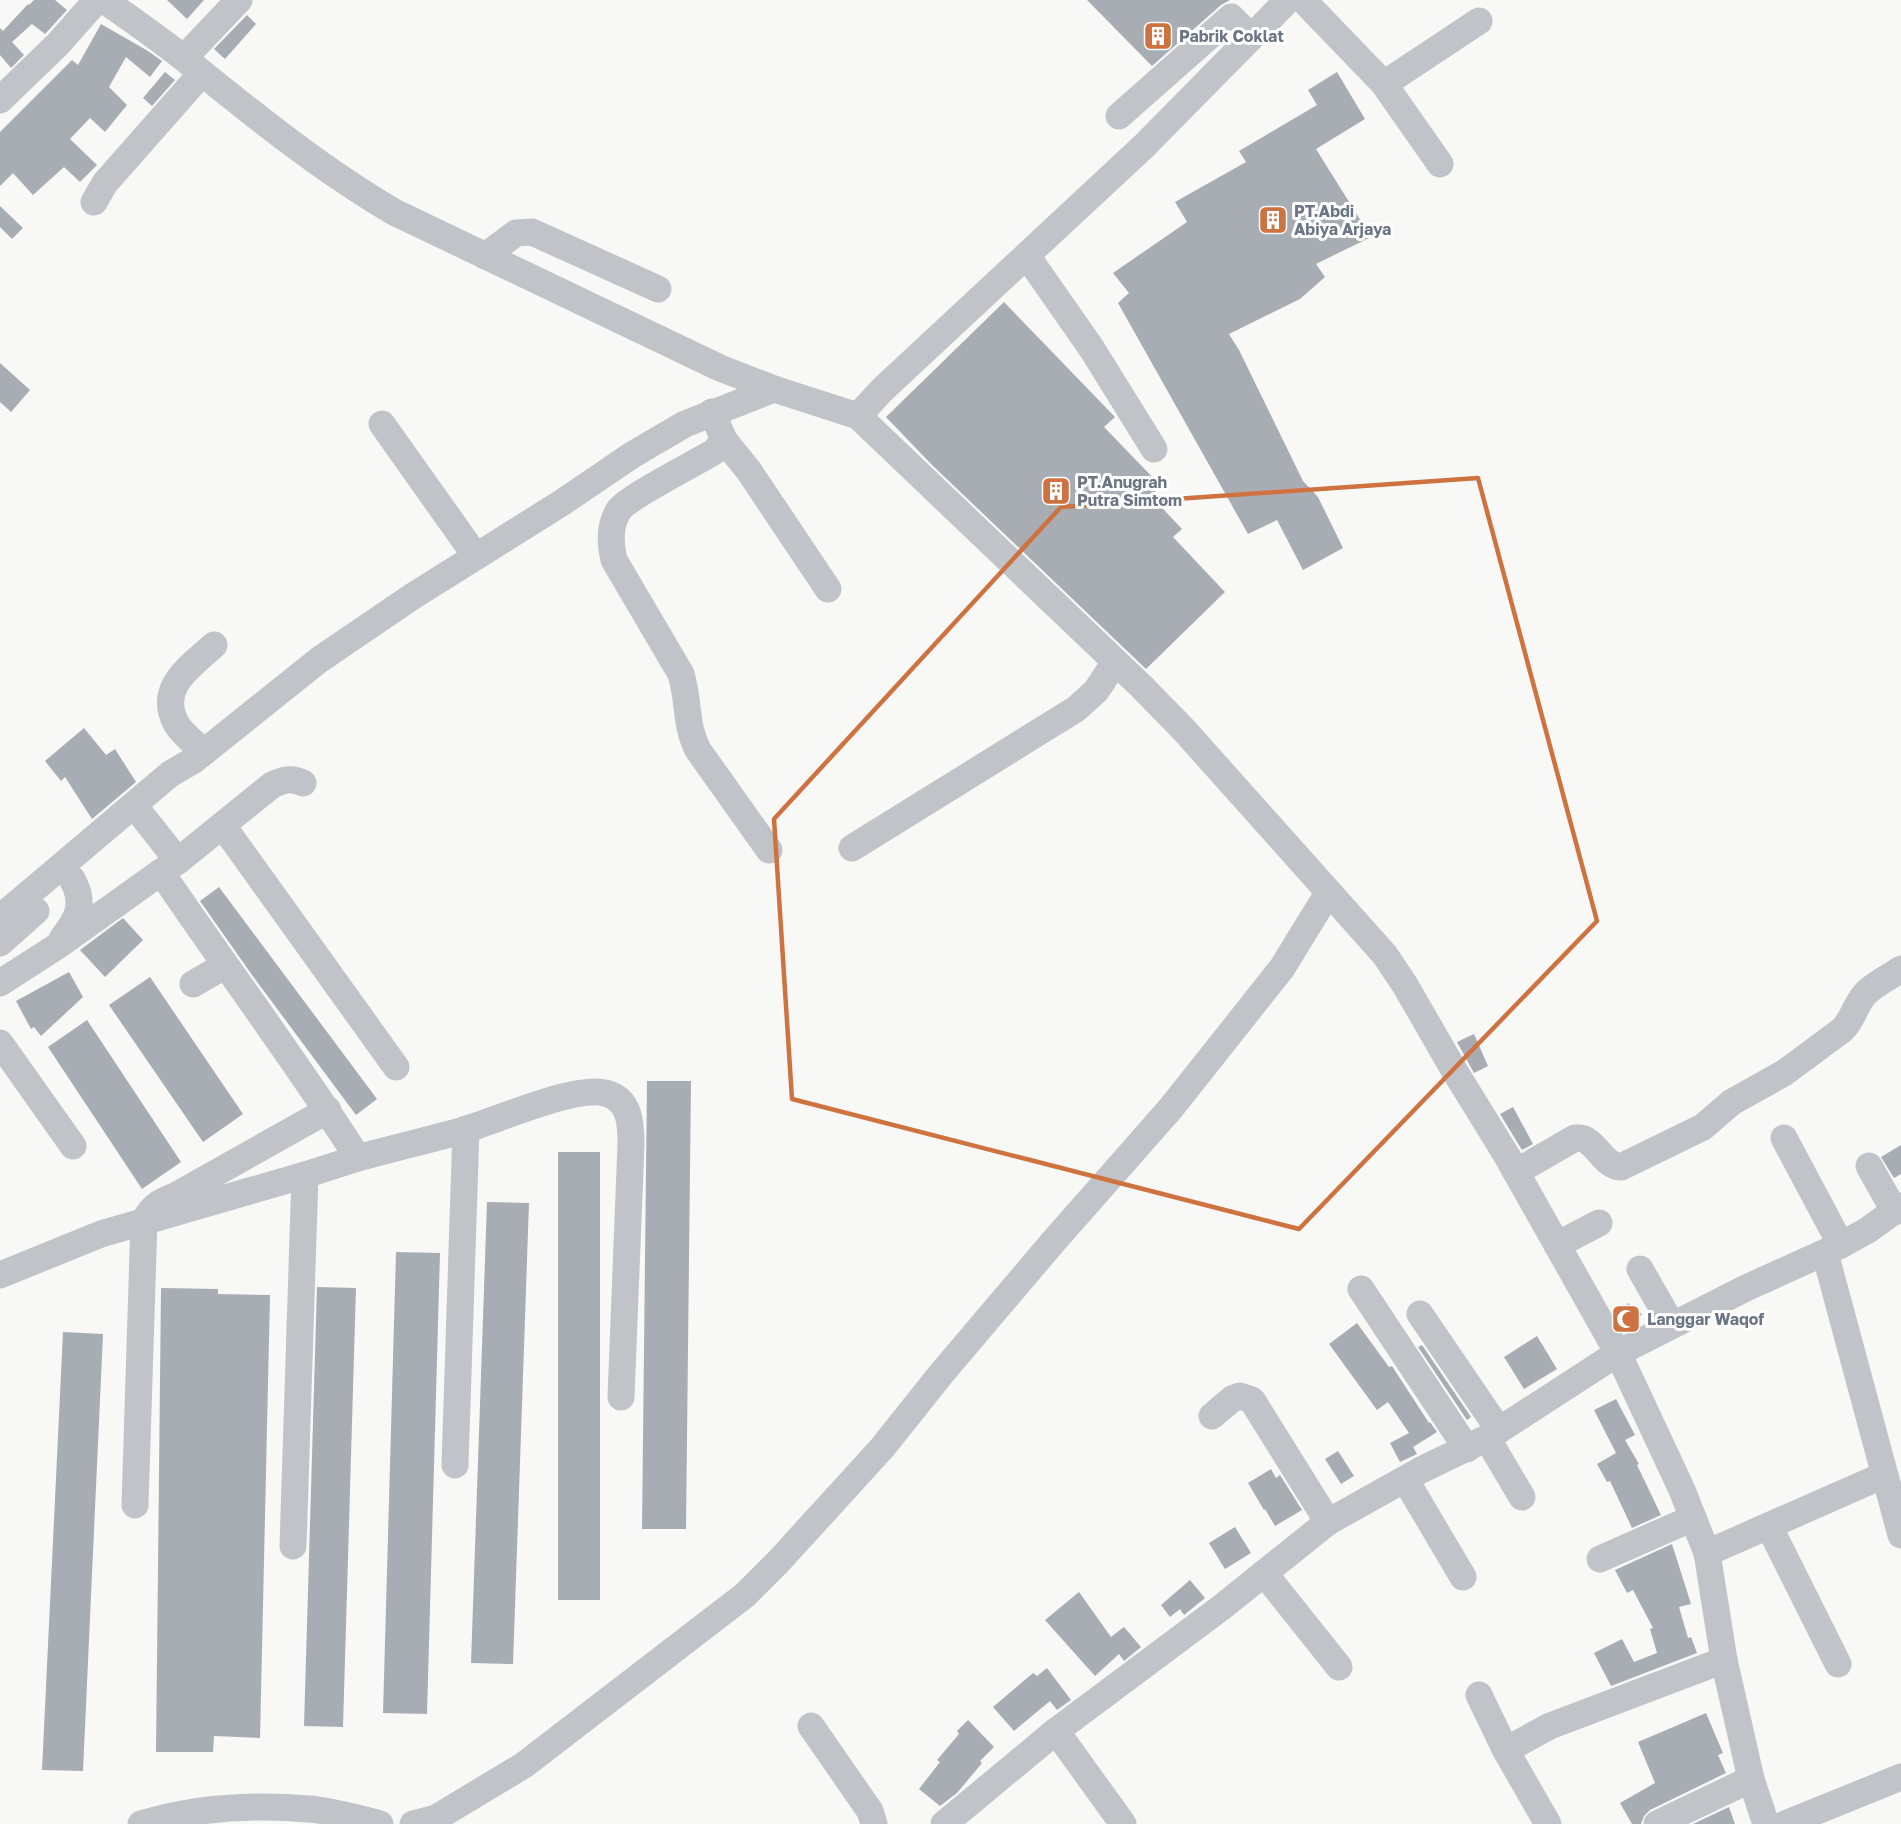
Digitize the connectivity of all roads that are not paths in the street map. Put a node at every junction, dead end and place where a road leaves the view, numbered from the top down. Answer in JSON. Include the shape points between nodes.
{"nodes":[{"id":1,"x":97,"y":0,"type":"edge"},
{"id":2,"x":104,"y":0,"type":"edge"},
{"id":3,"x":239,"y":0,"type":"edge"},
{"id":4,"x":1288,"y":0,"type":"edge"},
{"id":5,"x":1303,"y":0,"type":"edge"},
{"id":6,"x":1234,"y":9,"type":"edge"},
{"id":7,"x":1479,"y":21,"type":"dead end"},
{"id":8,"x":1251,"y":37,"type":"junction"},
{"id":9,"x":193,"y":66,"type":"junction"},
{"id":10,"x":1384,"y":84,"type":"junction"},
{"id":11,"x":3,"y":92,"type":"edge"},
{"id":12,"x":1119,"y":116,"type":"dead end"},
{"id":13,"x":1440,"y":164,"type":"dead end"},
{"id":14,"x":94,"y":202,"type":"dead end"},
{"id":15,"x":485,"y":256,"type":"junction"},
{"id":16,"x":1027,"y":256,"type":"junction"},
{"id":17,"x":658,"y":289,"type":"dead end"},
{"id":18,"x":774,"y":389,"type":"junction"},
{"id":19,"x":712,"y":412,"type":"junction"},
{"id":20,"x":858,"y":416,"type":"junction"},
{"id":21,"x":382,"y":424,"type":"dead end"},
{"id":22,"x":724,"y":440,"type":"junction"},
{"id":23,"x":1154,"y":449,"type":"dead end"},
{"id":24,"x":475,"y":555,"type":"junction"},
{"id":25,"x":828,"y":589,"type":"dead end"},
{"id":26,"x":214,"y":645,"type":"dead end"},
{"id":27,"x":1115,"y":662,"type":"junction"},
{"id":28,"x":204,"y":752,"type":"junction"},
{"id":29,"x":181,"y":767,"type":"junction"},
{"id":30,"x":303,"y":783,"type":"dead end"},
{"id":31,"x":144,"y":818,"type":"junction"},
{"id":32,"x":223,"y":826,"type":"junction"},
{"id":33,"x":852,"y":848,"type":"dead end"},
{"id":34,"x":769,"y":850,"type":"dead end"},
{"id":35,"x":169,"y":867,"type":"junction"},
{"id":36,"x":72,"y":879,"type":"junction"},
{"id":37,"x":1328,"y":893,"type":"junction"},
{"id":38,"x":0,"y":918,"type":"edge"},
{"id":39,"x":0,"y":943,"type":"edge"},
{"id":40,"x":56,"y":946,"type":"junction"},
{"id":41,"x":224,"y":966,"type":"junction"},
{"id":42,"x":1901,"y":969,"type":"edge"},
{"id":43,"x":0,"y":983,"type":"edge"},
{"id":44,"x":193,"y":984,"type":"dead end"},
{"id":45,"x":0,"y":1043,"type":"edge"},
{"id":46,"x":396,"y":1067,"type":"dead end"},
{"id":47,"x":328,"y":1110,"type":"junction"},
{"id":48,"x":466,"y":1129,"type":"junction"},
{"id":49,"x":1784,"y":1138,"type":"dead end"},
{"id":50,"x":73,"y":1146,"type":"dead end"},
{"id":51,"x":358,"y":1158,"type":"junction"},
{"id":52,"x":1869,"y":1166,"type":"dead end"},
{"id":53,"x":1516,"y":1172,"type":"junction"},
{"id":54,"x":305,"y":1175,"type":"junction"},
{"id":55,"x":1898,"y":1209,"type":"edge"},
{"id":56,"x":144,"y":1221,"type":"junction"},
{"id":57,"x":1599,"y":1224,"type":"dead end"},
{"id":58,"x":1557,"y":1245,"type":"junction"},
{"id":59,"x":1833,"y":1249,"type":"junction"},
{"id":60,"x":1641,"y":1269,"type":"dead end"},
{"id":61,"x":0,"y":1275,"type":"edge"},
{"id":62,"x":1361,"y":1289,"type":"dead end"},
{"id":63,"x":1420,"y":1314,"type":"dead end"},
{"id":64,"x":1672,"y":1325,"type":"junction"},
{"id":65,"x":1618,"y":1353,"type":"junction"},
{"id":66,"x":621,"y":1397,"type":"dead end"},
{"id":67,"x":1212,"y":1416,"type":"dead end"},
{"id":68,"x":1484,"y":1439,"type":"junction"},
{"id":69,"x":455,"y":1465,"type":"dead end"},
{"id":70,"x":1884,"y":1475,"type":"junction"},
{"id":71,"x":1405,"y":1479,"type":"junction"},
{"id":72,"x":1522,"y":1497,"type":"dead end"},
{"id":73,"x":135,"y":1505,"type":"dead end"},
{"id":74,"x":1693,"y":1518,"type":"junction"},
{"id":75,"x":1328,"y":1522,"type":"junction"},
{"id":76,"x":1769,"y":1526,"type":"junction"},
{"id":77,"x":1901,"y":1535,"type":"edge"},
{"id":78,"x":293,"y":1546,"type":"dead end"},
{"id":79,"x":1707,"y":1553,"type":"junction"},
{"id":80,"x":1600,"y":1559,"type":"dead end"},
{"id":81,"x":1264,"y":1573,"type":"junction"},
{"id":82,"x":1463,"y":1576,"type":"dead end"},
{"id":83,"x":1724,"y":1660,"type":"junction"},
{"id":84,"x":1838,"y":1664,"type":"dead end"},
{"id":85,"x":1339,"y":1667,"type":"dead end"},
{"id":86,"x":1479,"y":1695,"type":"dead end"},
{"id":87,"x":811,"y":1726,"type":"dead end"},
{"id":88,"x":1056,"y":1731,"type":"junction"},
{"id":89,"x":1506,"y":1750,"type":"junction"},
{"id":90,"x":1901,"y":1777,"type":"edge"},
{"id":91,"x":1751,"y":1779,"type":"junction"},
{"id":92,"x":141,"y":1824,"type":"edge"},
{"id":93,"x":380,"y":1824,"type":"edge"},
{"id":94,"x":413,"y":1824,"type":"edge"},
{"id":95,"x":874,"y":1824,"type":"edge"},
{"id":96,"x":944,"y":1824,"type":"edge"},
{"id":97,"x":1122,"y":1824,"type":"edge"},
{"id":98,"x":1548,"y":1824,"type":"edge"},
{"id":99,"x":1657,"y":1824,"type":"edge"},
{"id":100,"x":1766,"y":1824,"type":"edge"},
{"id":101,"x":1785,"y":1824,"type":"edge"}],
"edges":[{"from":1,"to":11,"type":"street","via":[[58,44]]},
{"from":2,"to":9,"type":"street"},
{"from":3,"to":9,"type":"street"},
{"from":4,"to":8,"type":"street"},
{"from":5,"to":10,"type":"street"},
{"from":6,"to":8,"type":"street"},
{"from":6,"to":12,"type":"street"},
{"from":7,"to":10,"type":"street"},
{"from":8,"to":16,"type":"street","via":[[1144,146]]},
{"from":9,"to":14,"type":"street"},
{"from":9,"to":15,"type":"street","via":[[349,186]]},
{"from":10,"to":13,"type":"street"},
{"from":15,"to":17,"type":"street","via":[[516,233],[532,232]]},
{"from":15,"to":18,"type":"street","via":[[709,363]]},
{"from":16,"to":20,"type":"street"},
{"from":16,"to":23,"type":"street","via":[[1092,349]]},
{"from":18,"to":19,"type":"street"},
{"from":18,"to":20,"type":"street"},
{"from":19,"to":22,"type":"street"},
{"from":19,"to":24,"type":"street","via":[[666,433]]},
{"from":20,"to":27,"type":"street"},
{"from":21,"to":24,"type":"street"},
{"from":22,"to":25,"type":"street"},
{"from":22,"to":34,"type":"street","via":[[715,452],[624,504],[612,524],[611,547],[614,560],[681,674],[692,738],[698,750]]},
{"from":24,"to":28,"type":"street","via":[[319,660]]},
{"from":26,"to":28,"type":"street","via":[[183,673],[171,693],[178,726]]},
{"from":27,"to":33,"type":"street","via":[[1096,691],[1076,709]]},
{"from":27,"to":37,"type":"street","via":[[1184,730]]},
{"from":28,"to":29,"type":"street"},
{"from":29,"to":31,"type":"street","via":[[180,789]]},
{"from":29,"to":38,"type":"street"},
{"from":30,"to":32,"type":"street","via":[[286,779],[272,785]]},
{"from":31,"to":35,"type":"street"},
{"from":31,"to":36,"type":"street"},
{"from":32,"to":35,"type":"street"},
{"from":32,"to":46,"type":"street"},
{"from":35,"to":40,"type":"street"},
{"from":35,"to":41,"type":"street"},
{"from":36,"to":39,"type":"street"},
{"from":36,"to":40,"type":"street","via":[[78,890],[79,911]]},
{"from":37,"to":53,"type":"street","via":[[1369,935],[1405,984]]},
{"from":37,"to":94,"type":"street","via":[[1282,968],[1171,1108],[941,1374],[882,1449],[780,1562],[745,1595],[524,1765],[436,1818]]},
{"from":40,"to":43,"type":"street"},
{"from":41,"to":44,"type":"street"},
{"from":41,"to":47,"type":"street"},
{"from":42,"to":53,"type":"street","via":[[1866,993],[1842,1030],[1784,1073],[1732,1102],[1703,1127],[1622,1167],[1612,1166],[1581,1137]]},
{"from":45,"to":50,"type":"street"},
{"from":47,"to":51,"type":"street"},
{"from":47,"to":56,"type":"street","via":[[156,1204]]},
{"from":48,"to":51,"type":"street"},
{"from":48,"to":66,"type":"street","via":[[583,1093],[603,1092],[625,1106],[631,1144]]},
{"from":48,"to":69,"type":"street"},
{"from":49,"to":59,"type":"street"},
{"from":51,"to":54,"type":"street"},
{"from":52,"to":55,"type":"street"},
{"from":53,"to":58,"type":"street"},
{"from":54,"to":56,"type":"street"},
{"from":54,"to":78,"type":"street"},
{"from":55,"to":59,"type":"street"},
{"from":56,"to":61,"type":"street"},
{"from":56,"to":73,"type":"street"},
{"from":57,"to":58,"type":"street"},
{"from":58,"to":65,"type":"street"},
{"from":59,"to":64,"type":"street"},
{"from":59,"to":70,"type":"street"},
{"from":60,"to":64,"type":"street"},
{"from":62,"to":68,"type":"street"},
{"from":63,"to":68,"type":"street"},
{"from":64,"to":65,"type":"street"},
{"from":65,"to":68,"type":"street"},
{"from":65,"to":74,"type":"street"},
{"from":67,"to":75,"type":"street","via":[[1232,1399],[1240,1396],[1252,1400]]},
{"from":68,"to":71,"type":"street"},
{"from":68,"to":72,"type":"street"},
{"from":70,"to":76,"type":"street"},
{"from":70,"to":77,"type":"street"},
{"from":71,"to":75,"type":"street"},
{"from":71,"to":82,"type":"street"},
{"from":74,"to":79,"type":"street"},
{"from":74,"to":80,"type":"street"},
{"from":75,"to":81,"type":"street"},
{"from":76,"to":79,"type":"street"},
{"from":76,"to":84,"type":"street"},
{"from":79,"to":83,"type":"street"},
{"from":81,"to":85,"type":"street"},
{"from":81,"to":88,"type":"street"},
{"from":83,"to":89,"type":"street","via":[[1550,1726]]},
{"from":83,"to":91,"type":"street"},
{"from":86,"to":89,"type":"street"},
{"from":87,"to":95,"type":"street","via":[[870,1811]]},
{"from":88,"to":96,"type":"street"},
{"from":88,"to":97,"type":"street"},
{"from":89,"to":98,"type":"street"},
{"from":90,"to":101,"type":"street"},
{"from":91,"to":99,"type":"street"},
{"from":91,"to":100,"type":"street"},
{"from":92,"to":93,"type":"street","via":[[204,1810],[276,1808],[333,1812]]}]}
